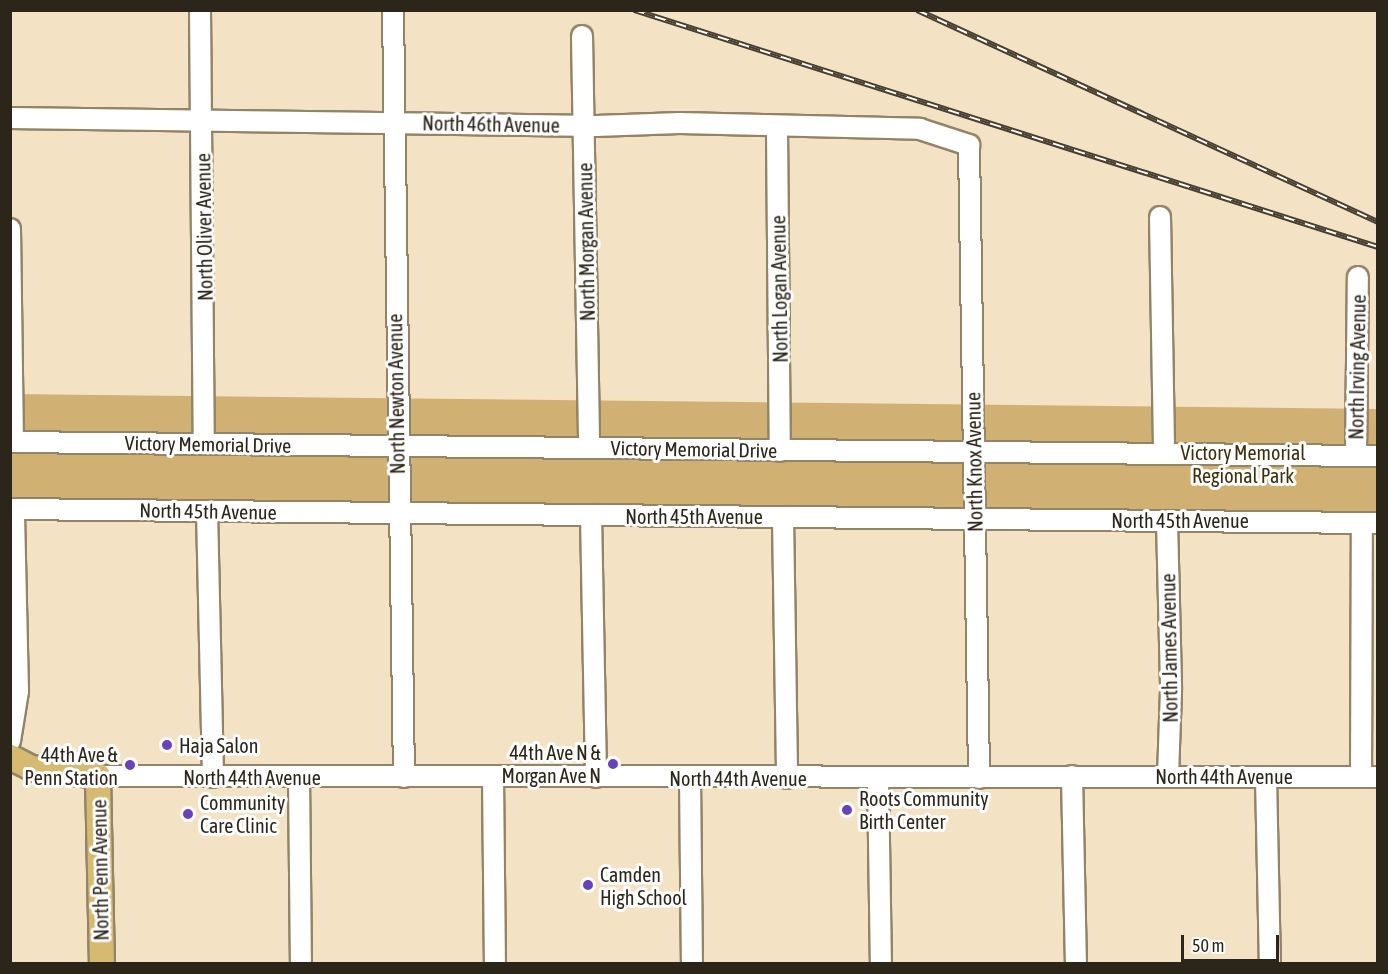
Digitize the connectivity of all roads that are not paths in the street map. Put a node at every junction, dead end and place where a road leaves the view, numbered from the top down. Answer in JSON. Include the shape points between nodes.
{"nodes":[{"id":1,"x":200,"y":10,"type":"edge"},
{"id":2,"x":393,"y":10,"type":"edge"},
{"id":3,"x":582,"y":36,"type":"dead end"},
{"id":4,"x":10,"y":118,"type":"edge"},
{"id":5,"x":202,"y":120,"type":"junction"},
{"id":6,"x":393,"y":123,"type":"junction"},
{"id":7,"x":584,"y":125,"type":"junction"},
{"id":8,"x":777,"y":128,"type":"junction"},
{"id":9,"x":969,"y":145,"type":"joint"},
{"id":10,"x":1160,"y":217,"type":"dead end"},
{"id":11,"x":10,"y":229,"type":"edge"},
{"id":12,"x":1358,"y":278,"type":"dead end"},
{"id":13,"x":12,"y":442,"type":"edge"},
{"id":14,"x":204,"y":443,"type":"junction"},
{"id":15,"x":397,"y":446,"type":"junction"},
{"id":16,"x":589,"y":448,"type":"junction"},
{"id":17,"x":780,"y":451,"type":"junction"},
{"id":18,"x":973,"y":452,"type":"junction"},
{"id":19,"x":1164,"y":454,"type":"junction"},
{"id":20,"x":1356,"y":456,"type":"junction"},
{"id":21,"x":1377,"y":456,"type":"edge"},
{"id":22,"x":12,"y":509,"type":"edge"},
{"id":23,"x":207,"y":511,"type":"junction"},
{"id":24,"x":398,"y":513,"type":"junction"},
{"id":25,"x":591,"y":515,"type":"junction"},
{"id":26,"x":783,"y":517,"type":"junction"},
{"id":27,"x":976,"y":518,"type":"junction"},
{"id":28,"x":1167,"y":521,"type":"junction"},
{"id":29,"x":1370,"y":523,"type":"edge"},
{"id":30,"x":10,"y":741,"type":"edge"},
{"id":31,"x":10,"y":757,"type":"edge"},
{"id":32,"x":10,"y":775,"type":"edge"},
{"id":33,"x":63,"y":775,"type":"junction"},
{"id":34,"x":98,"y":776,"type":"junction"},
{"id":35,"x":1072,"y":776,"type":"junction"},
{"id":36,"x":1168,"y":776,"type":"junction"},
{"id":37,"x":213,"y":777,"type":"junction"},
{"id":38,"x":299,"y":777,"type":"junction"},
{"id":39,"x":404,"y":777,"type":"junction"},
{"id":40,"x":493,"y":777,"type":"junction"},
{"id":41,"x":596,"y":777,"type":"junction"},
{"id":42,"x":690,"y":777,"type":"junction"},
{"id":43,"x":1266,"y":777,"type":"junction"},
{"id":44,"x":1369,"y":777,"type":"edge"},
{"id":45,"x":788,"y":778,"type":"junction"},
{"id":46,"x":878,"y":778,"type":"junction"},
{"id":47,"x":980,"y":778,"type":"junction"},
{"id":48,"x":102,"y":963,"type":"edge"},
{"id":49,"x":301,"y":963,"type":"edge"},
{"id":50,"x":495,"y":963,"type":"edge"},
{"id":51,"x":692,"y":963,"type":"edge"},
{"id":52,"x":881,"y":963,"type":"edge"},
{"id":53,"x":1076,"y":963,"type":"edge"},
{"id":54,"x":1270,"y":963,"type":"edge"}],
"edges":[{"from":1,"to":5,"type":"street","name":"North Oliver Avenue"},
{"from":2,"to":6,"type":"street","name":"North Newton Avenue"},
{"from":3,"to":7,"type":"street","name":"North Morgan Avenue"},
{"from":4,"to":5,"type":"street","name":"North 46th Avenue"},
{"from":5,"to":6,"type":"street","name":"North 46th Avenue"},
{"from":5,"to":14,"type":"street","name":"North Oliver Avenue"},
{"from":6,"to":7,"type":"street","name":"North 46th Avenue"},
{"from":6,"to":15,"type":"street","name":"North Newton Avenue"},
{"from":7,"to":8,"type":"street","name":"North 46th Avenue","via":[[680,123]]},
{"from":7,"to":16,"type":"street","name":"North Morgan Avenue"},
{"from":8,"to":9,"type":"street","name":"North 46th Avenue","via":[[920,129]]},
{"from":8,"to":17,"type":"street","name":"North Logan Avenue"},
{"from":9,"to":18,"type":"street","name":"North Knox Avenue"},
{"from":10,"to":19,"type":"street"},
{"from":11,"to":13,"type":"street"},
{"from":12,"to":20,"type":"street","name":"North Irving Avenue"},
{"from":13,"to":14,"type":"street","name":"Victory Memorial Drive"},
{"from":14,"to":15,"type":"street","name":"Victory Memorial Drive"},
{"from":15,"to":16,"type":"street","name":"Victory Memorial Drive"},
{"from":15,"to":24,"type":"street","name":"North Newton Avenue"},
{"from":16,"to":17,"type":"street","name":"Victory Memorial Drive"},
{"from":17,"to":18,"type":"street","name":"Victory Memorial Drive"},
{"from":18,"to":19,"type":"street","name":"Victory Memorial Drive"},
{"from":18,"to":27,"type":"street","name":"North Knox Avenue"},
{"from":19,"to":20,"type":"street","name":"Victory Memorial Drive"},
{"from":20,"to":21,"type":"street","name":"Victory Memorial Drive"},
{"from":22,"to":23,"type":"street","name":"North 45th Avenue"},
{"from":22,"to":30,"type":"street","via":[[18,691]]},
{"from":23,"to":24,"type":"street","name":"North 45th Avenue"},
{"from":23,"to":37,"type":"street"},
{"from":24,"to":25,"type":"street","name":"North 45th Avenue"},
{"from":24,"to":39,"type":"street","name":"North Newton Avenue"},
{"from":25,"to":26,"type":"street","name":"North 45th Avenue"},
{"from":25,"to":41,"type":"street"},
{"from":26,"to":27,"type":"street","name":"North 45th Avenue"},
{"from":26,"to":45,"type":"street"},
{"from":27,"to":28,"type":"street","name":"North 45th Avenue"},
{"from":27,"to":47,"type":"street","name":"North Knox Avenue"},
{"from":28,"to":29,"type":"street","name":"North 45th Avenue"},
{"from":28,"to":36,"type":"street","name":"North James Avenue","via":[[1171,690]]},
{"from":29,"to":44,"type":"street"},
{"from":31,"to":33,"type":"main road","via":[[32,768]]},
{"from":32,"to":33,"type":"main road","via":[[32,781]]},
{"from":33,"to":34,"type":"main road"},
{"from":34,"to":37,"type":"street","name":"North 44th Avenue"},
{"from":34,"to":48,"type":"main road","name":"North Penn Avenue"},
{"from":35,"to":36,"type":"street","name":"North 44th Avenue"},
{"from":35,"to":47,"type":"street","name":"North 44th Avenue"},
{"from":35,"to":53,"type":"street"},
{"from":36,"to":43,"type":"street","name":"North 44th Avenue"},
{"from":37,"to":38,"type":"street","name":"North 44th Avenue"},
{"from":38,"to":39,"type":"street","name":"North 44th Avenue"},
{"from":38,"to":49,"type":"street"},
{"from":39,"to":40,"type":"street","name":"North 44th Avenue"},
{"from":40,"to":41,"type":"street","name":"North 44th Avenue"},
{"from":40,"to":50,"type":"street"},
{"from":41,"to":42,"type":"street","name":"North 44th Avenue"},
{"from":42,"to":45,"type":"street","name":"North 44th Avenue"},
{"from":42,"to":51,"type":"street"},
{"from":43,"to":44,"type":"street","name":"North 44th Avenue"},
{"from":43,"to":54,"type":"street"},
{"from":45,"to":46,"type":"street","name":"North 44th Avenue"},
{"from":46,"to":47,"type":"street","name":"North 44th Avenue"},
{"from":46,"to":52,"type":"street"}]}
